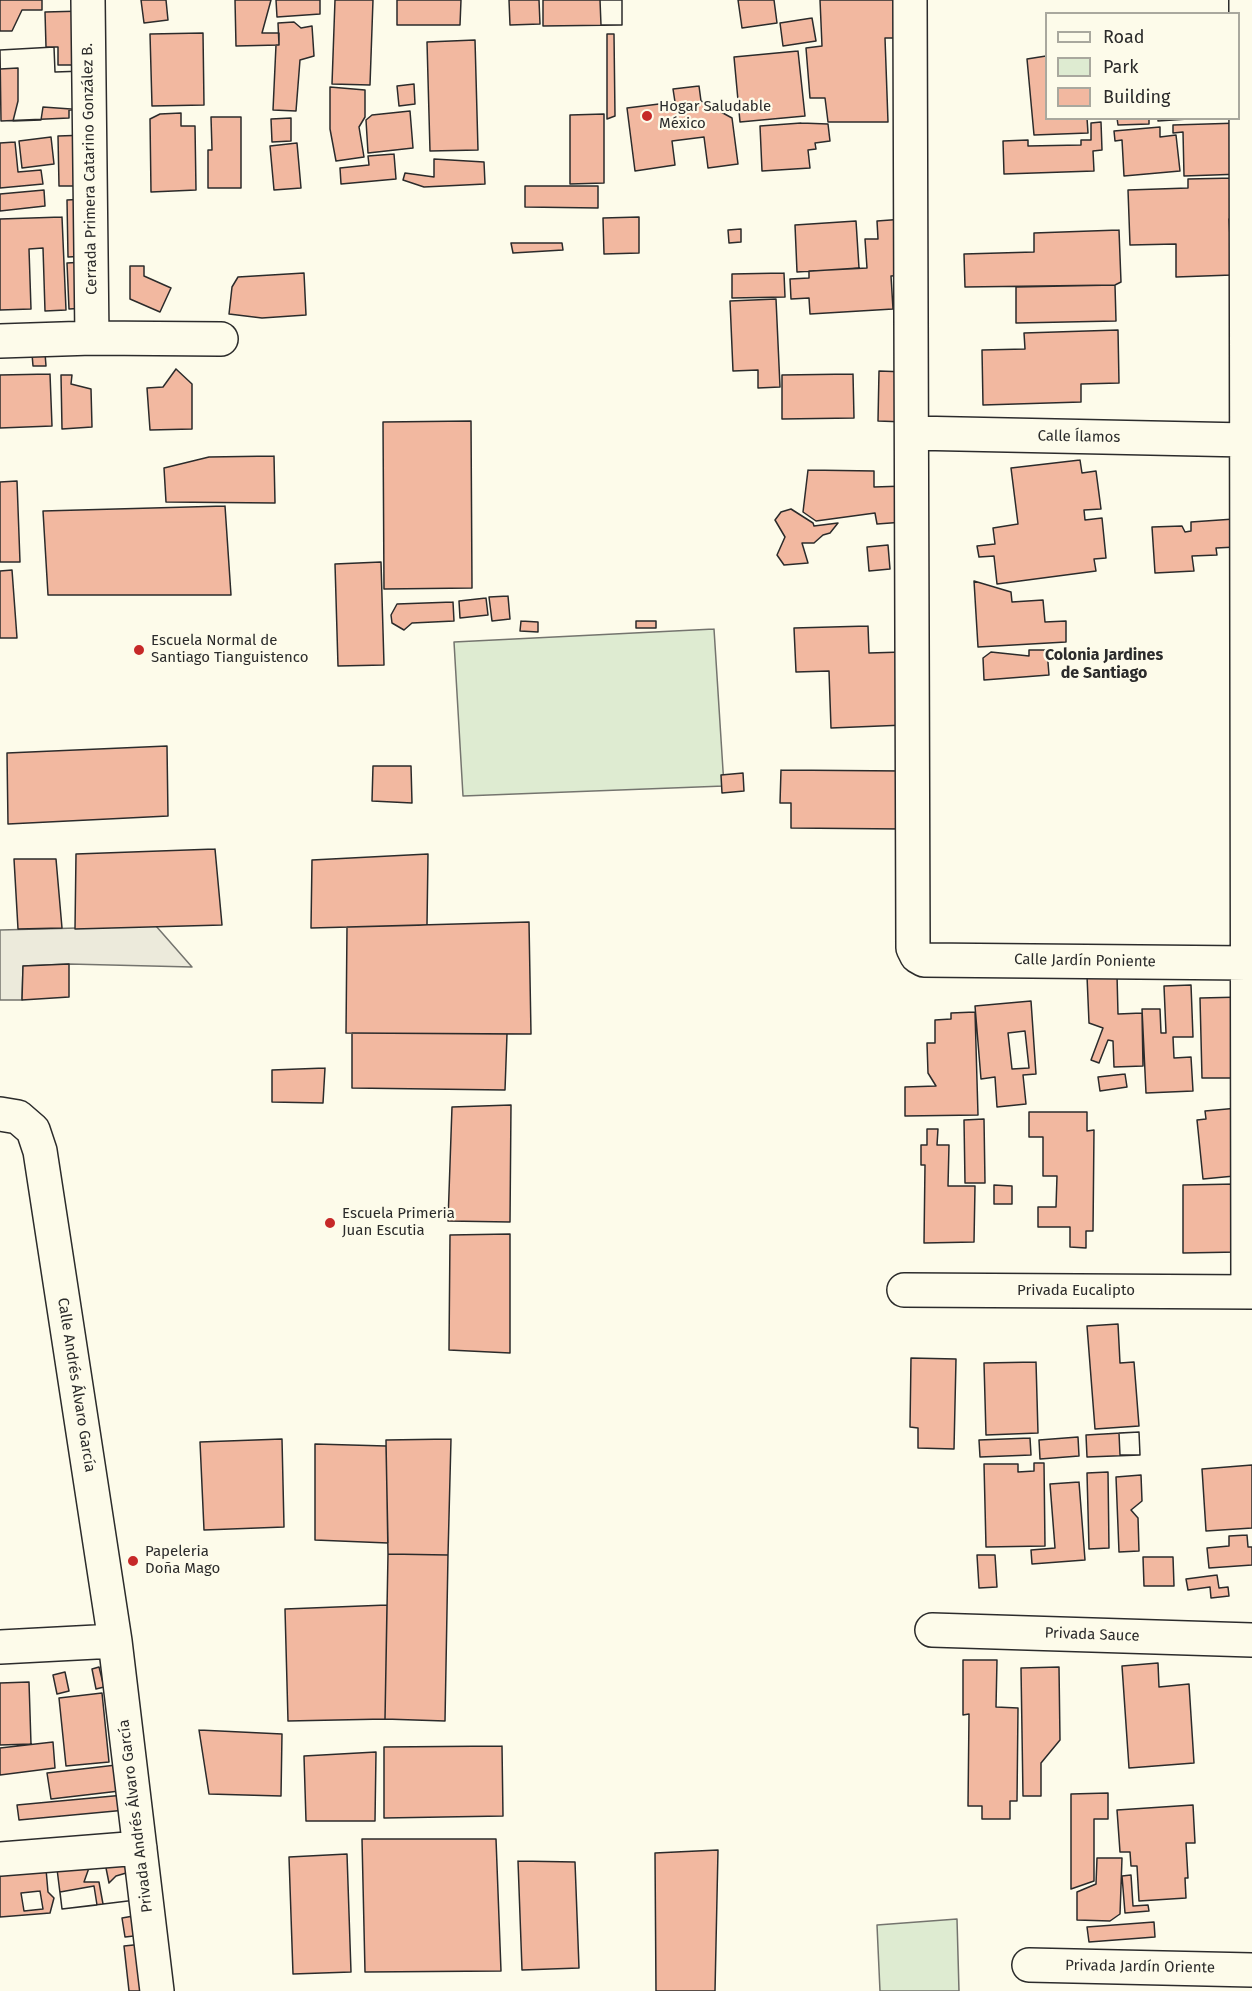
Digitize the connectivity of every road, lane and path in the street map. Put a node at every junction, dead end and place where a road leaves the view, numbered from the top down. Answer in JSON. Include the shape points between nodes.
{"nodes":[{"id":1,"x":88,"y":0,"type":"edge"},
{"id":2,"x":910,"y":0,"type":"edge"},
{"id":3,"x":1246,"y":0,"type":"edge"},
{"id":4,"x":1249,"y":251,"type":"edge"},
{"id":5,"x":92,"y":338,"type":"junction"},
{"id":6,"x":221,"y":339,"type":"dead end"},
{"id":7,"x":0,"y":341,"type":"edge"},
{"id":8,"x":912,"y":433,"type":"junction"},
{"id":9,"x":1246,"y":440,"type":"junction"},
{"id":10,"x":1247,"y":963,"type":"junction"},
{"id":11,"x":0,"y":1114,"type":"edge"},
{"id":12,"x":904,"y":1290,"type":"dead end"},
{"id":13,"x":1250,"y":1292,"type":"edge"},
{"id":14,"x":932,"y":1630,"type":"dead end"},
{"id":15,"x":1252,"y":1640,"type":"edge"},
{"id":16,"x":115,"y":1641,"type":"junction"},
{"id":17,"x":0,"y":1647,"type":"edge"},
{"id":18,"x":140,"y":1848,"type":"junction"},
{"id":19,"x":0,"y":1859,"type":"edge"},
{"id":20,"x":1029,"y":1965,"type":"dead end"},
{"id":21,"x":1252,"y":1970,"type":"edge"},
{"id":22,"x":157,"y":1991,"type":"edge"}],
"edges":[{"from":1,"to":5,"type":"street","name":"Cerrada Primera Catarino González B."},
{"from":2,"to":8,"type":"street"},
{"from":3,"to":4,"type":"street"},
{"from":4,"to":9,"type":"street"},
{"from":5,"to":6,"type":"street"},
{"from":5,"to":7,"type":"street"},
{"from":8,"to":9,"type":"street","name":"Calle Ílamos"},
{"from":8,"to":10,"type":"street","name":"Calle Jardín Poniente","via":[[913,948],[917,956],[924,960]]},
{"from":9,"to":10,"type":"street"},
{"from":10,"to":13,"type":"street"},
{"from":11,"to":16,"type":"street","name":"Calle Andrés Álvaro García","via":[[18,1117],[33,1130],[40,1151]]},
{"from":12,"to":13,"type":"street","name":"Privada Eucalipto"},
{"from":14,"to":15,"type":"street","name":"Privada Sauce"},
{"from":16,"to":17,"type":"street"},
{"from":16,"to":18,"type":"street","name":"Privada Andrés Álvaro García"},
{"from":18,"to":19,"type":"street"},
{"from":18,"to":22,"type":"street","name":"Privada Andrés Álvaro García"},
{"from":20,"to":21,"type":"street","name":"Privada Jardín Oriente"}]}
